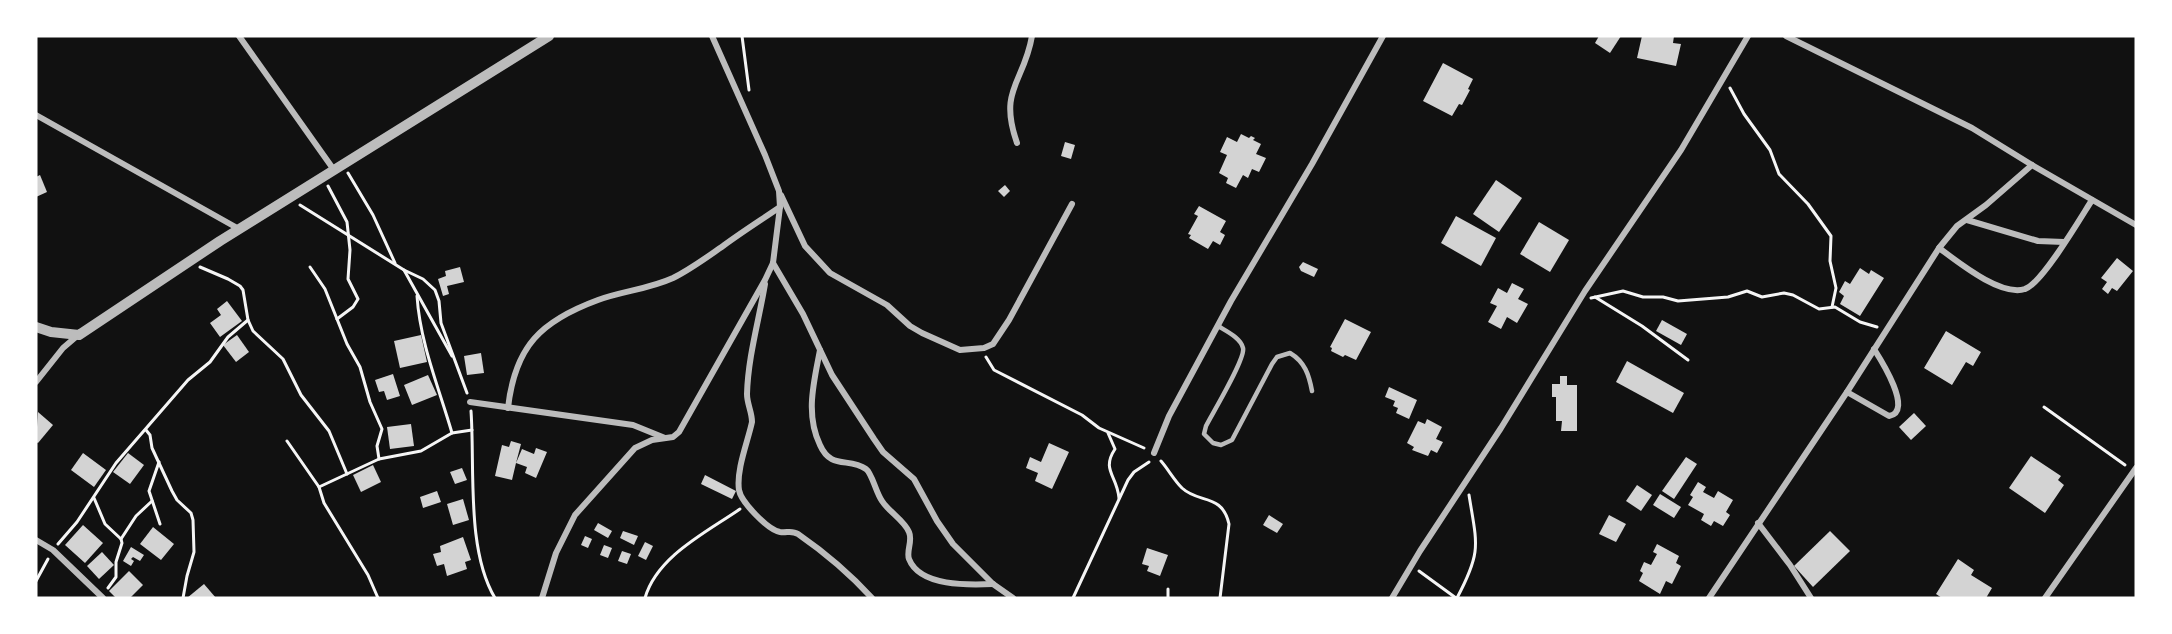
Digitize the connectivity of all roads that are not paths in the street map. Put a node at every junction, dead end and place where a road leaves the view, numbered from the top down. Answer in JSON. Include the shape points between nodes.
{"nodes":[{"id":1,"x":239,"y":36,"type":"edge"},
{"id":2,"x":549,"y":36,"type":"edge"},
{"id":3,"x":712,"y":36,"type":"edge"},
{"id":4,"x":1032,"y":36,"type":"edge"},
{"id":5,"x":1383,"y":36,"type":"edge"},
{"id":6,"x":1748,"y":36,"type":"edge"},
{"id":7,"x":1786,"y":36,"type":"edge"},
{"id":8,"x":36,"y":115,"type":"edge"},
{"id":9,"x":1017,"y":143,"type":"dead end"},
{"id":10,"x":2032,"y":165,"type":"junction"},
{"id":11,"x":339,"y":168,"type":"junction"},
{"id":12,"x":779,"y":191,"type":"junction"},
{"id":13,"x":2092,"y":200,"type":"junction"},
{"id":14,"x":1072,"y":204,"type":"dead end"},
{"id":15,"x":780,"y":207,"type":"junction"},
{"id":16,"x":1967,"y":220,"type":"junction"},
{"id":17,"x":2136,"y":225,"type":"edge"},
{"id":18,"x":239,"y":229,"type":"junction"},
{"id":19,"x":2064,"y":243,"type":"junction"},
{"id":20,"x":1939,"y":249,"type":"junction"},
{"id":21,"x":772,"y":263,"type":"junction"},
{"id":22,"x":765,"y":280,"type":"junction"},
{"id":23,"x":1218,"y":326,"type":"junction"},
{"id":24,"x":36,"y":327,"type":"edge"},
{"id":25,"x":79,"y":335,"type":"junction"},
{"id":26,"x":1874,"y":349,"type":"junction"},
{"id":27,"x":820,"y":350,"type":"junction"},
{"id":28,"x":36,"y":382,"type":"edge"},
{"id":29,"x":1312,"y":391,"type":"dead end"},
{"id":30,"x":1847,"y":392,"type":"junction"},
{"id":31,"x":470,"y":402,"type":"road end"},
{"id":32,"x":508,"y":408,"type":"junction"},
{"id":33,"x":665,"y":438,"type":"junction"},
{"id":34,"x":1154,"y":453,"type":"road end"},
{"id":35,"x":2135,"y":470,"type":"edge"},
{"id":36,"x":1758,"y":523,"type":"junction"},
{"id":37,"x":36,"y":540,"type":"edge"},
{"id":38,"x":993,"y":584,"type":"junction"},
{"id":39,"x":101,"y":597,"type":"edge"},
{"id":40,"x":542,"y":598,"type":"edge"},
{"id":41,"x":872,"y":598,"type":"edge"},
{"id":42,"x":1013,"y":598,"type":"edge"},
{"id":43,"x":1392,"y":598,"type":"edge"},
{"id":44,"x":1709,"y":598,"type":"edge"},
{"id":45,"x":1811,"y":598,"type":"edge"},
{"id":46,"x":2045,"y":598,"type":"edge"}],
"edges":[{"from":1,"to":11,"type":"street"},
{"from":2,"to":11,"type":"street"},
{"from":3,"to":12,"type":"street"},
{"from":4,"to":9,"type":"street","via":[[1010,96],[1011,125]]},
{"from":5,"to":23,"type":"street"},
{"from":6,"to":43,"type":"street","via":[[1681,150],[1578,302]]},
{"from":7,"to":10,"type":"street","via":[[1972,128]]},
{"from":8,"to":18,"type":"street"},
{"from":10,"to":13,"type":"street"},
{"from":10,"to":16,"type":"street"},
{"from":11,"to":18,"type":"street"},
{"from":12,"to":14,"type":"street","via":[[797,234],[830,273],[887,305],[910,326],[960,350],[983,349],[993,344]]},
{"from":12,"to":15,"type":"street"},
{"from":13,"to":17,"type":"street"},
{"from":13,"to":19,"type":"street"},
{"from":15,"to":21,"type":"street"},
{"from":15,"to":32,"type":"street","via":[[674,277],[599,300],[542,330],[525,348],[517,364]]},
{"from":16,"to":19,"type":"street","via":[[2038,241]]},
{"from":16,"to":20,"type":"street","via":[[1957,226]]},
{"from":18,"to":25,"type":"street"},
{"from":19,"to":20,"type":"street","via":[[2033,285],[2017,291],[1980,277]]},
{"from":20,"to":26,"type":"street"},
{"from":21,"to":22,"type":"street"},
{"from":21,"to":27,"type":"street"},
{"from":22,"to":33,"type":"street","via":[[684,425],[674,437]]},
{"from":22,"to":41,"type":"street","via":[[747,393],[752,422],[739,492],[747,505],[773,528],[796,533]]},
{"from":23,"to":29,"type":"lane","via":[[1237,340],[1243,353],[1206,426],[1204,434],[1213,443],[1225,445],[1232,440],[1277,357],[1290,353],[1303,364]]},
{"from":23,"to":34,"type":"street","via":[[1172,410]]},
{"from":24,"to":25,"type":"street"},
{"from":25,"to":28,"type":"street","via":[[58,353]]},
{"from":26,"to":30,"type":"street"},
{"from":26,"to":30,"type":"street","via":[[1895,390],[1898,411],[1890,416]]},
{"from":27,"to":38,"type":"street","via":[[883,452],[915,479],[953,544]]},
{"from":27,"to":38,"type":"street","via":[[811,412],[826,457],[866,469],[882,502],[909,532],[908,556],[921,572],[949,584]]},
{"from":30,"to":36,"type":"street"},
{"from":31,"to":32,"type":"street"},
{"from":32,"to":33,"type":"street","via":[[633,425]]},
{"from":33,"to":40,"type":"street","via":[[635,448],[575,515],[556,553]]},
{"from":35,"to":46,"type":"street"},
{"from":36,"to":44,"type":"street"},
{"from":36,"to":45,"type":"street"},
{"from":37,"to":39,"type":"street","via":[[53,550]]},
{"from":38,"to":42,"type":"street"}]}
